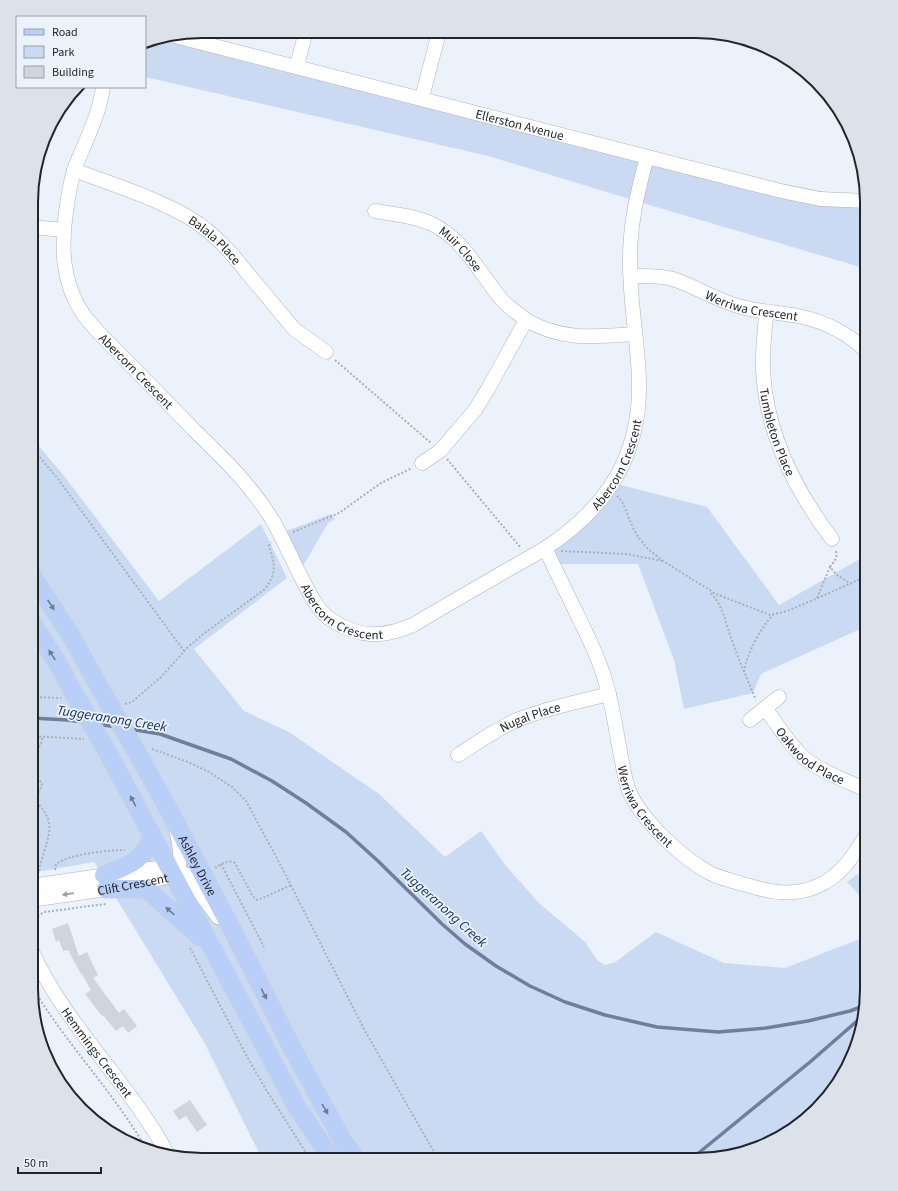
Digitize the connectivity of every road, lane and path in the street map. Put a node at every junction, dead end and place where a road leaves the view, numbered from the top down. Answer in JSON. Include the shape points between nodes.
{"nodes":[{"id":1,"x":304,"y":38,"type":"edge"},
{"id":2,"x":437,"y":38,"type":"edge"},
{"id":3,"x":186,"y":39,"type":"edge"},
{"id":4,"x":297,"y":66,"type":"junction"},
{"id":5,"x":103,"y":88,"type":"edge"},
{"id":6,"x":422,"y":98,"type":"junction"},
{"id":7,"x":647,"y":157,"type":"junction"},
{"id":8,"x":74,"y":170,"type":"junction"},
{"id":9,"x":860,"y":201,"type":"edge"},
{"id":10,"x":375,"y":211,"type":"dead end"},
{"id":11,"x":38,"y":228,"type":"edge"},
{"id":12,"x":64,"y":230,"type":"junction"},
{"id":13,"x":631,"y":276,"type":"junction"},
{"id":14,"x":766,"y":312,"type":"junction"},
{"id":15,"x":526,"y":320,"type":"junction"},
{"id":16,"x":635,"y":334,"type":"junction"},
{"id":17,"x":860,"y":346,"type":"edge"},
{"id":18,"x":326,"y":352,"type":"dead end"},
{"id":19,"x":38,"y":455,"type":"edge"},
{"id":20,"x":422,"y":463,"type":"joint"},
{"id":21,"x":621,"y":498,"type":"dead end"},
{"id":22,"x":287,"y":534,"type":"dead end"},
{"id":23,"x":276,"y":539,"type":"dead end"},
{"id":24,"x":832,"y":539,"type":"joint"},
{"id":25,"x":545,"y":548,"type":"junction"},
{"id":26,"x":562,"y":551,"type":"dead end"},
{"id":27,"x":663,"y":561,"type":"junction"},
{"id":28,"x":830,"y":567,"type":"junction"},
{"id":29,"x":858,"y":580,"type":"edge"},
{"id":30,"x":851,"y":584,"type":"junction"},
{"id":31,"x":38,"y":585,"type":"edge"},
{"id":32,"x":709,"y":590,"type":"junction"},
{"id":33,"x":817,"y":598,"type":"junction"},
{"id":34,"x":773,"y":615,"type":"junction"},
{"id":35,"x":38,"y":632,"type":"edge"},
{"id":36,"x":184,"y":651,"type":"junction"},
{"id":37,"x":744,"y":673,"type":"junction"},
{"id":38,"x":67,"y":693,"type":"junction"},
{"id":39,"x":609,"y":694,"type":"junction"},
{"id":40,"x":38,"y":696,"type":"edge"},
{"id":41,"x":779,"y":697,"type":"dead end"},
{"id":42,"x":125,"y":704,"type":"dead end"},
{"id":43,"x":765,"y":708,"type":"junction"},
{"id":44,"x":750,"y":720,"type":"dead end"},
{"id":45,"x":38,"y":736,"type":"edge"},
{"id":46,"x":42,"y":736,"type":"junction"},
{"id":47,"x":89,"y":739,"type":"dead end"},
{"id":48,"x":38,"y":749,"type":"edge"},
{"id":49,"x":145,"y":754,"type":"junction"},
{"id":50,"x":458,"y":755,"type":"dead end"},
{"id":51,"x":38,"y":779,"type":"edge"},
{"id":52,"x":860,"y":787,"type":"edge"},
{"id":53,"x":38,"y":794,"type":"edge"},
{"id":54,"x":38,"y":804,"type":"edge"},
{"id":55,"x":173,"y":818,"type":"junction"},
{"id":56,"x":152,"y":835,"type":"junction"},
{"id":57,"x":860,"y":845,"type":"edge"},
{"id":58,"x":129,"y":849,"type":"dead end"},
{"id":59,"x":38,"y":870,"type":"edge"},
{"id":60,"x":173,"y":871,"type":"junction"},
{"id":61,"x":55,"y":873,"type":"dead end"},
{"id":62,"x":38,"y":881,"type":"edge"},
{"id":63,"x":291,"y":885,"type":"junction"},
{"id":64,"x":107,"y":889,"type":"junction"},
{"id":65,"x":38,"y":899,"type":"edge"},
{"id":66,"x":38,"y":916,"type":"edge"},
{"id":67,"x":210,"y":946,"type":"junction"},
{"id":68,"x":264,"y":947,"type":"dead end"},
{"id":69,"x":190,"y":948,"type":"dead end"},
{"id":70,"x":242,"y":950,"type":"junction"},
{"id":71,"x":38,"y":965,"type":"edge"},
{"id":72,"x":38,"y":995,"type":"edge"},
{"id":73,"x":141,"y":1141,"type":"edge"},
{"id":74,"x":164,"y":1148,"type":"edge"},
{"id":75,"x":306,"y":1153,"type":"edge"},
{"id":76,"x":328,"y":1153,"type":"edge"},
{"id":77,"x":352,"y":1153,"type":"edge"},
{"id":78,"x":435,"y":1153,"type":"edge"}],
"edges":[{"from":1,"to":4,"type":"street"},
{"from":2,"to":6,"type":"street"},
{"from":3,"to":4,"type":"street","name":"Ellerston Avenue"},
{"from":4,"to":6,"type":"street","name":"Ellerston Avenue"},
{"from":5,"to":8,"type":"street","name":"Abercorn Crescent","via":[[95,118]]},
{"from":6,"to":7,"type":"street","name":"Ellerston Avenue"},
{"from":7,"to":9,"type":"street","name":"Ellerston Avenue","via":[[781,191],[820,199]]},
{"from":7,"to":13,"type":"street","name":"Abercorn Crescent","via":[[632,225]]},
{"from":8,"to":12,"type":"street","name":"Abercorn Crescent"},
{"from":8,"to":18,"type":"street","name":"Balala Place","via":[[164,205],[200,224],[230,252],[294,329]]},
{"from":10,"to":15,"type":"street","name":"Muir Close","via":[[424,221],[448,233],[502,300]]},
{"from":11,"to":12,"type":"street"},
{"from":12,"to":25,"type":"street","name":"Abercorn Crescent","via":[[65,268],[71,292],[83,314],[254,493],[273,521],[314,601],[333,621],[359,633],[378,635],[396,632],[414,625]]},
{"from":13,"to":14,"type":"street","name":"Werriwa Crescent","via":[[652,275],[673,279],[736,306]]},
{"from":13,"to":16,"type":"street","name":"Abercorn Crescent"},
{"from":14,"to":17,"type":"street","name":"Werriwa Crescent","via":[[821,322],[843,333]]},
{"from":14,"to":24,"type":"street","name":"Tumbleton Place","via":[[763,370],[771,421],[788,468],[816,517]]},
{"from":15,"to":16,"type":"street","name":"Muir Close","via":[[555,333],[576,337]]},
{"from":15,"to":20,"type":"street","via":[[475,410],[440,451]]},
{"from":16,"to":25,"type":"street","name":"Abercorn Crescent","via":[[639,409],[634,437],[624,463],[609,490],[593,509]]},
{"from":19,"to":36,"type":"path"},
{"from":20,"to":22,"type":"path","via":[[382,483],[339,513]]},
{"from":21,"to":27,"type":"path","via":[[639,538]]},
{"from":23,"to":36,"type":"path","via":[[269,543],[274,571],[271,581]]},
{"from":24,"to":28,"type":"path","via":[[837,556]]},
{"from":25,"to":39,"type":"street","name":"Werriwa Crescent","via":[[594,648]]},
{"from":26,"to":27,"type":"path","via":[[627,554]]},
{"from":27,"to":32,"type":"path"},
{"from":28,"to":30,"type":"path"},
{"from":28,"to":33,"type":"path"},
{"from":29,"to":30,"type":"path"},
{"from":30,"to":33,"type":"path"},
{"from":31,"to":49,"type":"main road","name":"Ashley Drive","one_way":true,"bridge":true,"via":[[70,634],[101,690]]},
{"from":32,"to":34,"type":"path","via":[[724,599]]},
{"from":32,"to":37,"type":"path","via":[[721,606]]},
{"from":33,"to":34,"type":"path"},
{"from":34,"to":37,"type":"path","via":[[755,644]]},
{"from":38,"to":35,"type":"main road","name":"Ashley Drive","one_way":true,"via":[[58,664]]},
{"from":36,"to":42,"type":"path","via":[[161,677],[132,702]]},
{"from":37,"to":43,"type":"path","via":[[759,708]]},
{"from":38,"to":40,"type":"path"},
{"from":56,"to":38,"type":"main road","name":"Ashley Drive","one_way":true,"bridge":true,"via":[[108,753]]},
{"from":39,"to":50,"type":"street","name":"Nugal Place","via":[[516,721]]},
{"from":39,"to":57,"type":"street","name":"Werriwa Crescent","via":[[630,794],[640,811],[690,861],[710,873],[770,892],[799,892],[818,886],[834,876]]},
{"from":41,"to":43,"type":"street"},
{"from":43,"to":44,"type":"street"},
{"from":43,"to":52,"type":"street","name":"Oakwood Place","via":[[807,760]]},
{"from":45,"to":46,"type":"path"},
{"from":46,"to":47,"type":"path"},
{"from":46,"to":48,"type":"path"},
{"from":49,"to":55,"type":"main road","name":"Ashley Drive"},
{"from":49,"to":63,"type":"path","via":[[157,750],[188,762],[221,780],[241,795]]},
{"from":51,"to":53,"type":"path","via":[[42,783],[42,788]]},
{"from":54,"to":59,"type":"path","via":[[47,815],[50,835]]},
{"from":55,"to":60,"type":"street","name":"Clift Crescent","via":[[181,851],[181,859]]},
{"from":55,"to":70,"type":"main road","name":"Ashley Drive"},
{"from":56,"to":60,"type":"main road","name":"Ashley Drive"},
{"from":56,"to":64,"type":"main road","via":[[149,846],[142,855],[123,868]]},
{"from":58,"to":61,"type":"path","via":[[104,850],[64,860],[56,864]]},
{"from":60,"to":64,"type":"street","name":"Clift Crescent"},
{"from":60,"to":67,"type":"main road","name":"Ashley Drive"},
{"from":60,"to":70,"type":"street","via":[[188,876]]},
{"from":62,"to":64,"type":"street","name":"Clift Crescent"},
{"from":63,"to":68,"type":"path","via":[[257,900],[235,863],[232,861],[221,864]]},
{"from":63,"to":78,"type":"path","via":[[364,1029]]},
{"from":64,"to":65,"type":"street","name":"Clift Crescent","one_way":true},
{"from":64,"to":66,"type":"path"},
{"from":67,"to":64,"type":"main road","one_way":true,"via":[[150,892],[142,889]]},
{"from":67,"to":76,"type":"main road","name":"Ashley Drive","via":[[298,1109]]},
{"from":69,"to":75,"type":"path","via":[[245,1053]]},
{"from":70,"to":77,"type":"main road","name":"Ashley Drive","one_way":true,"via":[[316,1093]]},
{"from":71,"to":74,"type":"street","name":"Hemmings Crescent","via":[[60,1003],[142,1114]]},
{"from":72,"to":73,"type":"path"}]}
